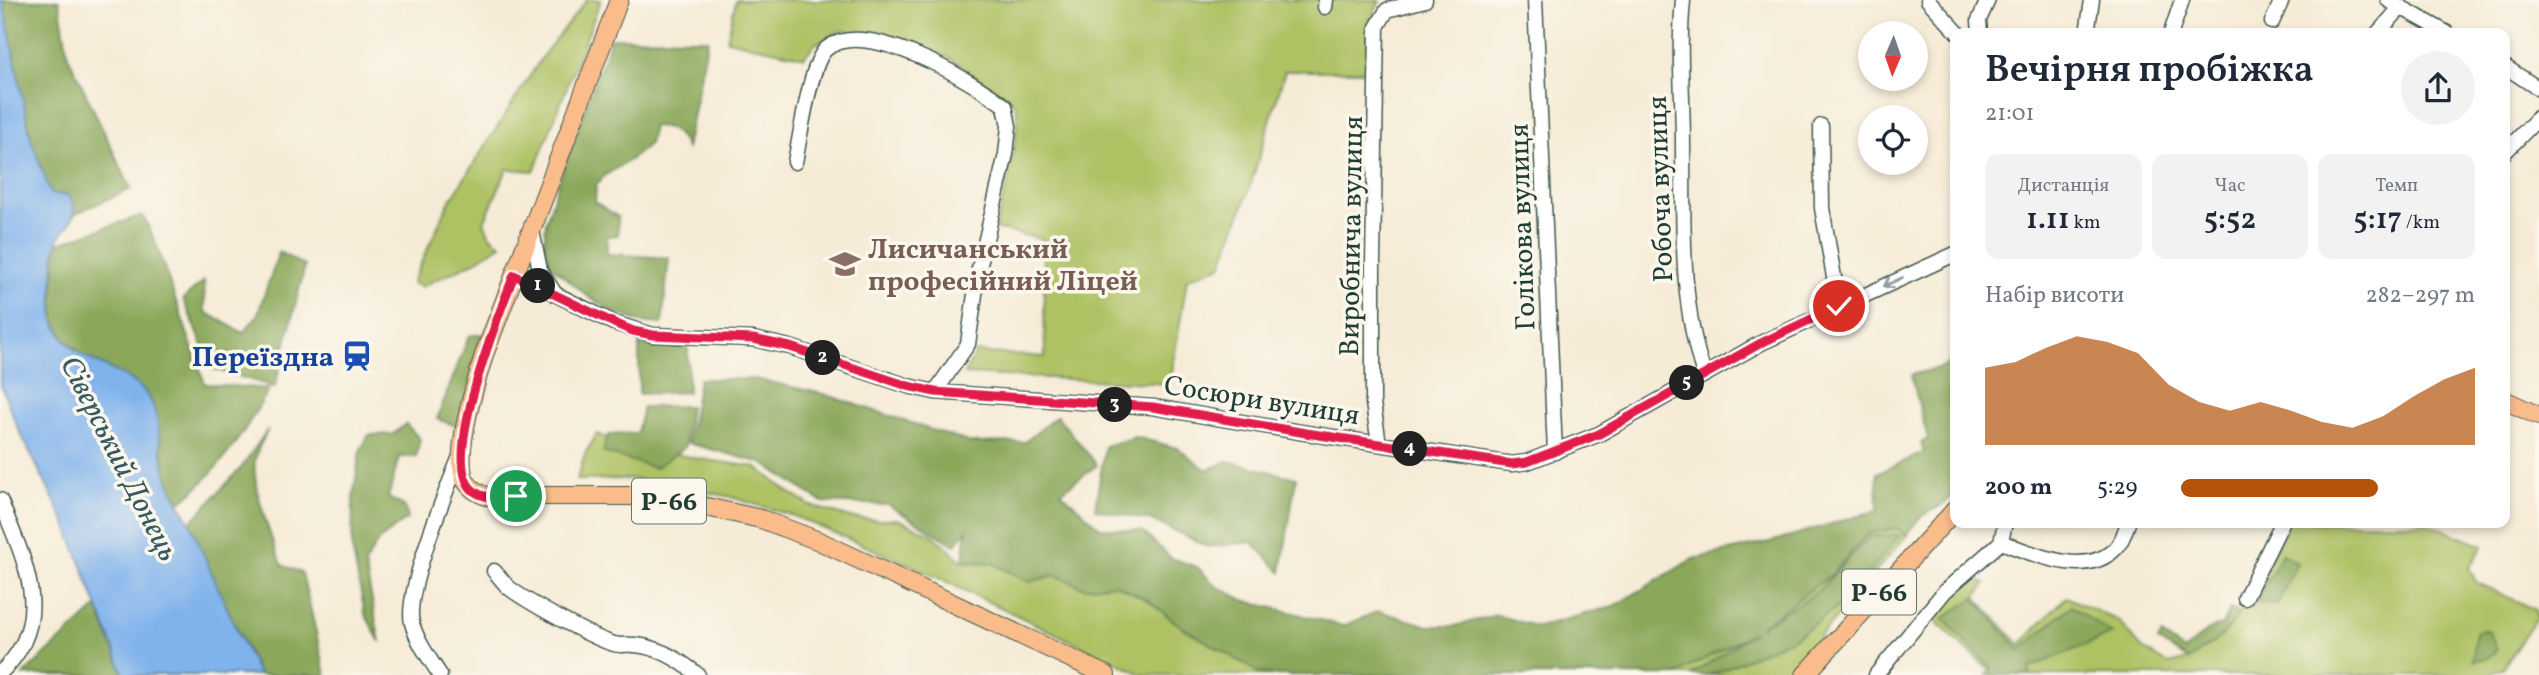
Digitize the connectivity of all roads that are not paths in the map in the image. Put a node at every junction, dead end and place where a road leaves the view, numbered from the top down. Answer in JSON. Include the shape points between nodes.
{"nodes":[{"id":1,"x":619,"y":0,"type":"edge"},
{"id":2,"x":1424,"y":0,"type":"edge"},
{"id":3,"x":1535,"y":0,"type":"edge"},
{"id":4,"x":1683,"y":0,"type":"edge"},
{"id":5,"x":1928,"y":0,"type":"edge"},
{"id":6,"x":1989,"y":0,"type":"edge"},
{"id":7,"x":2092,"y":0,"type":"edge"},
{"id":8,"x":2182,"y":0,"type":"edge"},
{"id":9,"x":2282,"y":0,"type":"edge"},
{"id":10,"x":2395,"y":4,"type":"edge"},
{"id":11,"x":2272,"y":22,"type":"dead end"},
{"id":12,"x":1953,"y":28,"type":"edge"},
{"id":13,"x":1980,"y":28,"type":"edge"},
{"id":14,"x":2088,"y":28,"type":"edge"},
{"id":15,"x":2173,"y":28,"type":"edge"},
{"id":16,"x":2381,"y":28,"type":"edge"},
{"id":17,"x":2438,"y":28,"type":"edge"},
{"id":18,"x":2510,"y":70,"type":"edge"},
{"id":19,"x":2539,"y":89,"type":"edge"},
{"id":20,"x":2539,"y":117,"type":"edge"},
{"id":21,"x":1822,"y":126,"type":"dead end"},
{"id":22,"x":2510,"y":147,"type":"edge"},
{"id":23,"x":795,"y":162,"type":"dead end"},
{"id":24,"x":531,"y":229,"type":"junction"},
{"id":25,"x":1950,"y":256,"type":"edge"},
{"id":26,"x":514,"y":275,"type":"junction"},
{"id":27,"x":555,"y":294,"type":"junction"},
{"id":28,"x":1839,"y":306,"type":"junction"},
{"id":29,"x":1704,"y":374,"type":"junction"},
{"id":30,"x":935,"y":392,"type":"junction"},
{"id":31,"x":2510,"y":403,"type":"edge"},
{"id":32,"x":2539,"y":416,"type":"edge"},
{"id":33,"x":1379,"y":444,"type":"junction"},
{"id":34,"x":1555,"y":452,"type":"junction"},
{"id":35,"x":462,"y":453,"type":"junction"},
{"id":36,"x":0,"y":500,"type":"edge"},
{"id":37,"x":1950,"y":516,"type":"edge"},
{"id":38,"x":2004,"y":528,"type":"edge"},
{"id":39,"x":2127,"y":528,"type":"edge"},
{"id":40,"x":2280,"y":528,"type":"edge"},
{"id":41,"x":2001,"y":542,"type":"junction"},
{"id":42,"x":494,"y":571,"type":"dead end"},
{"id":43,"x":2245,"y":598,"type":"dead end"},
{"id":44,"x":0,"y":673,"type":"edge"},
{"id":45,"x":440,"y":675,"type":"edge"},
{"id":46,"x":698,"y":675,"type":"edge"},
{"id":47,"x":1106,"y":675,"type":"edge"},
{"id":48,"x":1805,"y":675,"type":"edge"},
{"id":49,"x":1877,"y":675,"type":"edge"}],
"edges":[{"from":1,"to":24,"type":"main road","number":"Р-66"},
{"from":2,"to":33,"type":"street","name":"Виробнича вулиця","via":[[1387,10],[1377,27],[1373,390]]},
{"from":3,"to":34,"type":"street","name":"Голікова вулиця"},
{"from":4,"to":29,"type":"street","name":"Робоча вулиця","via":[[1679,63],[1683,256],[1693,338]]},
{"from":5,"to":12,"type":"street"},
{"from":6,"to":13,"type":"street"},
{"from":7,"to":14,"type":"street"},
{"from":8,"to":15,"type":"street"},
{"from":9,"to":11,"type":"street"},
{"from":10,"to":16,"type":"street"},
{"from":10,"to":17,"type":"street"},
{"from":18,"to":19,"type":"street"},
{"from":20,"to":22,"type":"street"},
{"from":21,"to":28,"type":"street","via":[[1822,208]]},
{"from":23,"to":30,"type":"street","via":[[816,65],[825,50],[843,40],[900,49],[932,62],[1005,106],[1009,126],[1006,154],[978,273],[968,344]]},
{"from":24,"to":26,"type":"main road","number":"Р-66"},
{"from":24,"to":27,"type":"street","via":[[540,270]]},
{"from":25,"to":28,"type":"street","name":"Сосюри вулиця","one_way":true},
{"from":26,"to":27,"type":"street","name":"Сосюри вулиця"},
{"from":26,"to":35,"type":"main road","number":"Р-66","via":[[484,355]]},
{"from":27,"to":30,"type":"street","name":"Сосюри вулиця","via":[[633,331],[753,339]]},
{"from":28,"to":29,"type":"street","name":"Сосюри вулиця"},
{"from":29,"to":34,"type":"street","name":"Сосюри вулиця","via":[[1599,434]]},
{"from":30,"to":33,"type":"street","name":"Сосюри вулиця","via":[[1153,407]]},
{"from":31,"to":32,"type":"main road"},
{"from":33,"to":34,"type":"street","name":"Сосюри вулиця","via":[[1512,464]]},
{"from":35,"to":45,"type":"street","via":[[432,527],[411,605],[411,621]]},
{"from":35,"to":47,"type":"main road","number":"Р-66","via":[[466,482],[486,496],[631,496],[761,519],[820,541]]},
{"from":36,"to":44,"type":"street","via":[[23,559],[32,617],[25,642]]},
{"from":37,"to":48,"type":"main road","number":"Р-66"},
{"from":38,"to":41,"type":"street"},
{"from":39,"to":41,"type":"street","via":[[2119,546],[2093,561],[2062,563]]},
{"from":40,"to":43,"type":"street"},
{"from":41,"to":49,"type":"street","via":[[1945,591]]},
{"from":42,"to":46,"type":"street","via":[[522,596],[593,635],[615,645],[659,651]]}]}
